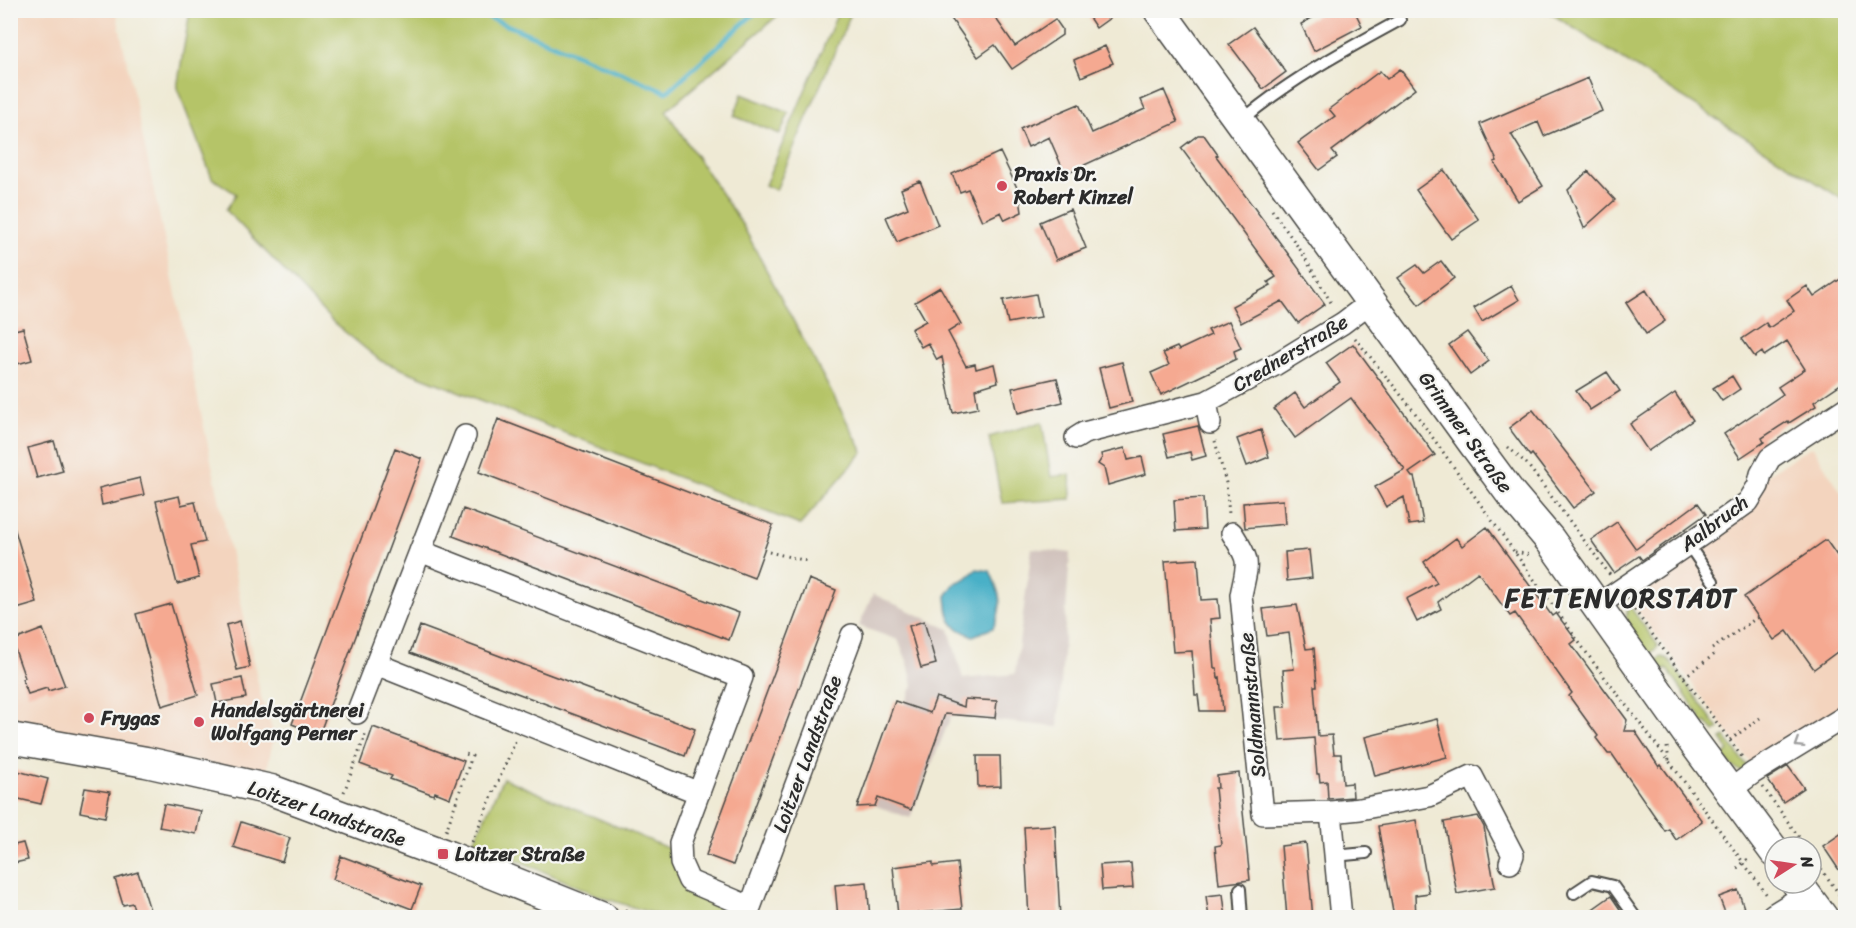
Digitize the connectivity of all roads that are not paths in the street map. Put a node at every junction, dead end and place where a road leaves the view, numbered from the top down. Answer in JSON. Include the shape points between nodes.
{"nodes":[{"id":1,"x":1159,"y":10,"type":"edge"},
{"id":2,"x":1400,"y":20,"type":"dead end"},
{"id":3,"x":1241,"y":122,"type":"junction"},
{"id":4,"x":1371,"y":301,"type":"junction"},
{"id":5,"x":1845,"y":408,"type":"edge"},
{"id":6,"x":465,"y":436,"type":"dead end"},
{"id":7,"x":1076,"y":438,"type":"dead end"},
{"id":8,"x":1232,"y":533,"type":"road end"},
{"id":9,"x":1688,"y":544,"type":"junction"},
{"id":10,"x":420,"y":551,"type":"junction"},
{"id":11,"x":1713,"y":581,"type":"dead end"},
{"id":12,"x":1609,"y":598,"type":"junction"},
{"id":13,"x":852,"y":635,"type":"dead end"},
{"id":14,"x":376,"y":664,"type":"junction"},
{"id":15,"x":1845,"y":716,"type":"edge"},
{"id":16,"x":362,"y":721,"type":"road end"},
{"id":17,"x":10,"y":738,"type":"edge"},
{"id":18,"x":1729,"y":791,"type":"junction"},
{"id":19,"x":699,"y":793,"type":"junction"},
{"id":20,"x":1331,"y":812,"type":"junction"},
{"id":21,"x":1763,"y":836,"type":"edge"},
{"id":22,"x":1366,"y":854,"type":"dead end"},
{"id":23,"x":1334,"y":856,"type":"junction"},
{"id":24,"x":1510,"y":863,"type":"dead end"},
{"id":25,"x":1240,"y":889,"type":"dead end"},
{"id":26,"x":1574,"y":893,"type":"dead end"},
{"id":27,"x":1809,"y":900,"type":"edge"},
{"id":28,"x":748,"y":912,"type":"edge"},
{"id":29,"x":1779,"y":916,"type":"edge"},
{"id":30,"x":599,"y":917,"type":"edge"},
{"id":31,"x":1242,"y":918,"type":"edge"},
{"id":32,"x":1341,"y":918,"type":"edge"},
{"id":33,"x":1635,"y":918,"type":"edge"}],
"edges":[{"from":1,"to":3,"type":"main road","name":"Grimmer Straße"},
{"from":2,"to":3,"type":"lane","via":[[1319,65]]},
{"from":3,"to":4,"type":"main road","name":"Grimmer Straße"},
{"from":4,"to":7,"type":"street","name":"Crednerstraße","via":[[1208,413],[1084,433]]},
{"from":4,"to":12,"type":"main road","name":"Grimmer Straße","via":[[1511,494],[1550,540]]},
{"from":5,"to":9,"type":"street","name":"Aalbruch","via":[[1770,458],[1748,502]]},
{"from":6,"to":10,"type":"street"},
{"from":8,"to":20,"type":"street","name":"Soldmannstraße","via":[[1248,565],[1241,595],[1263,814]]},
{"from":9,"to":11,"type":"lane"},
{"from":9,"to":12,"type":"street","name":"Aalbruch"},
{"from":10,"to":14,"type":"street"},
{"from":10,"to":19,"type":"street","name":"Loitzer Landstraße","via":[[742,677]]},
{"from":12,"to":18,"type":"main road","name":"Grimmer Straße"},
{"from":13,"to":28,"type":"street","name":"Loitzer Landstraße"},
{"from":14,"to":16,"type":"street"},
{"from":14,"to":19,"type":"street"},
{"from":15,"to":18,"type":"street","one_way":true},
{"from":17,"to":30,"type":"main road","name":"Loitzer Landstraße","via":[[146,762],[271,790]]},
{"from":18,"to":21,"type":"main road","name":"Grimmer Straße"},
{"from":19,"to":28,"type":"street","name":"Loitzer Landstraße","via":[[680,843],[681,863],[689,881]]},
{"from":20,"to":23,"type":"street"},
{"from":20,"to":24,"type":"street","name":"Soldmannstraße","via":[[1429,796],[1472,776],[1513,855]]},
{"from":22,"to":23,"type":"lane"},
{"from":23,"to":32,"type":"street"},
{"from":25,"to":31,"type":"lane"},
{"from":26,"to":33,"type":"lane","via":[[1592,881],[1613,886]]},
{"from":27,"to":29,"type":"main road"}]}
